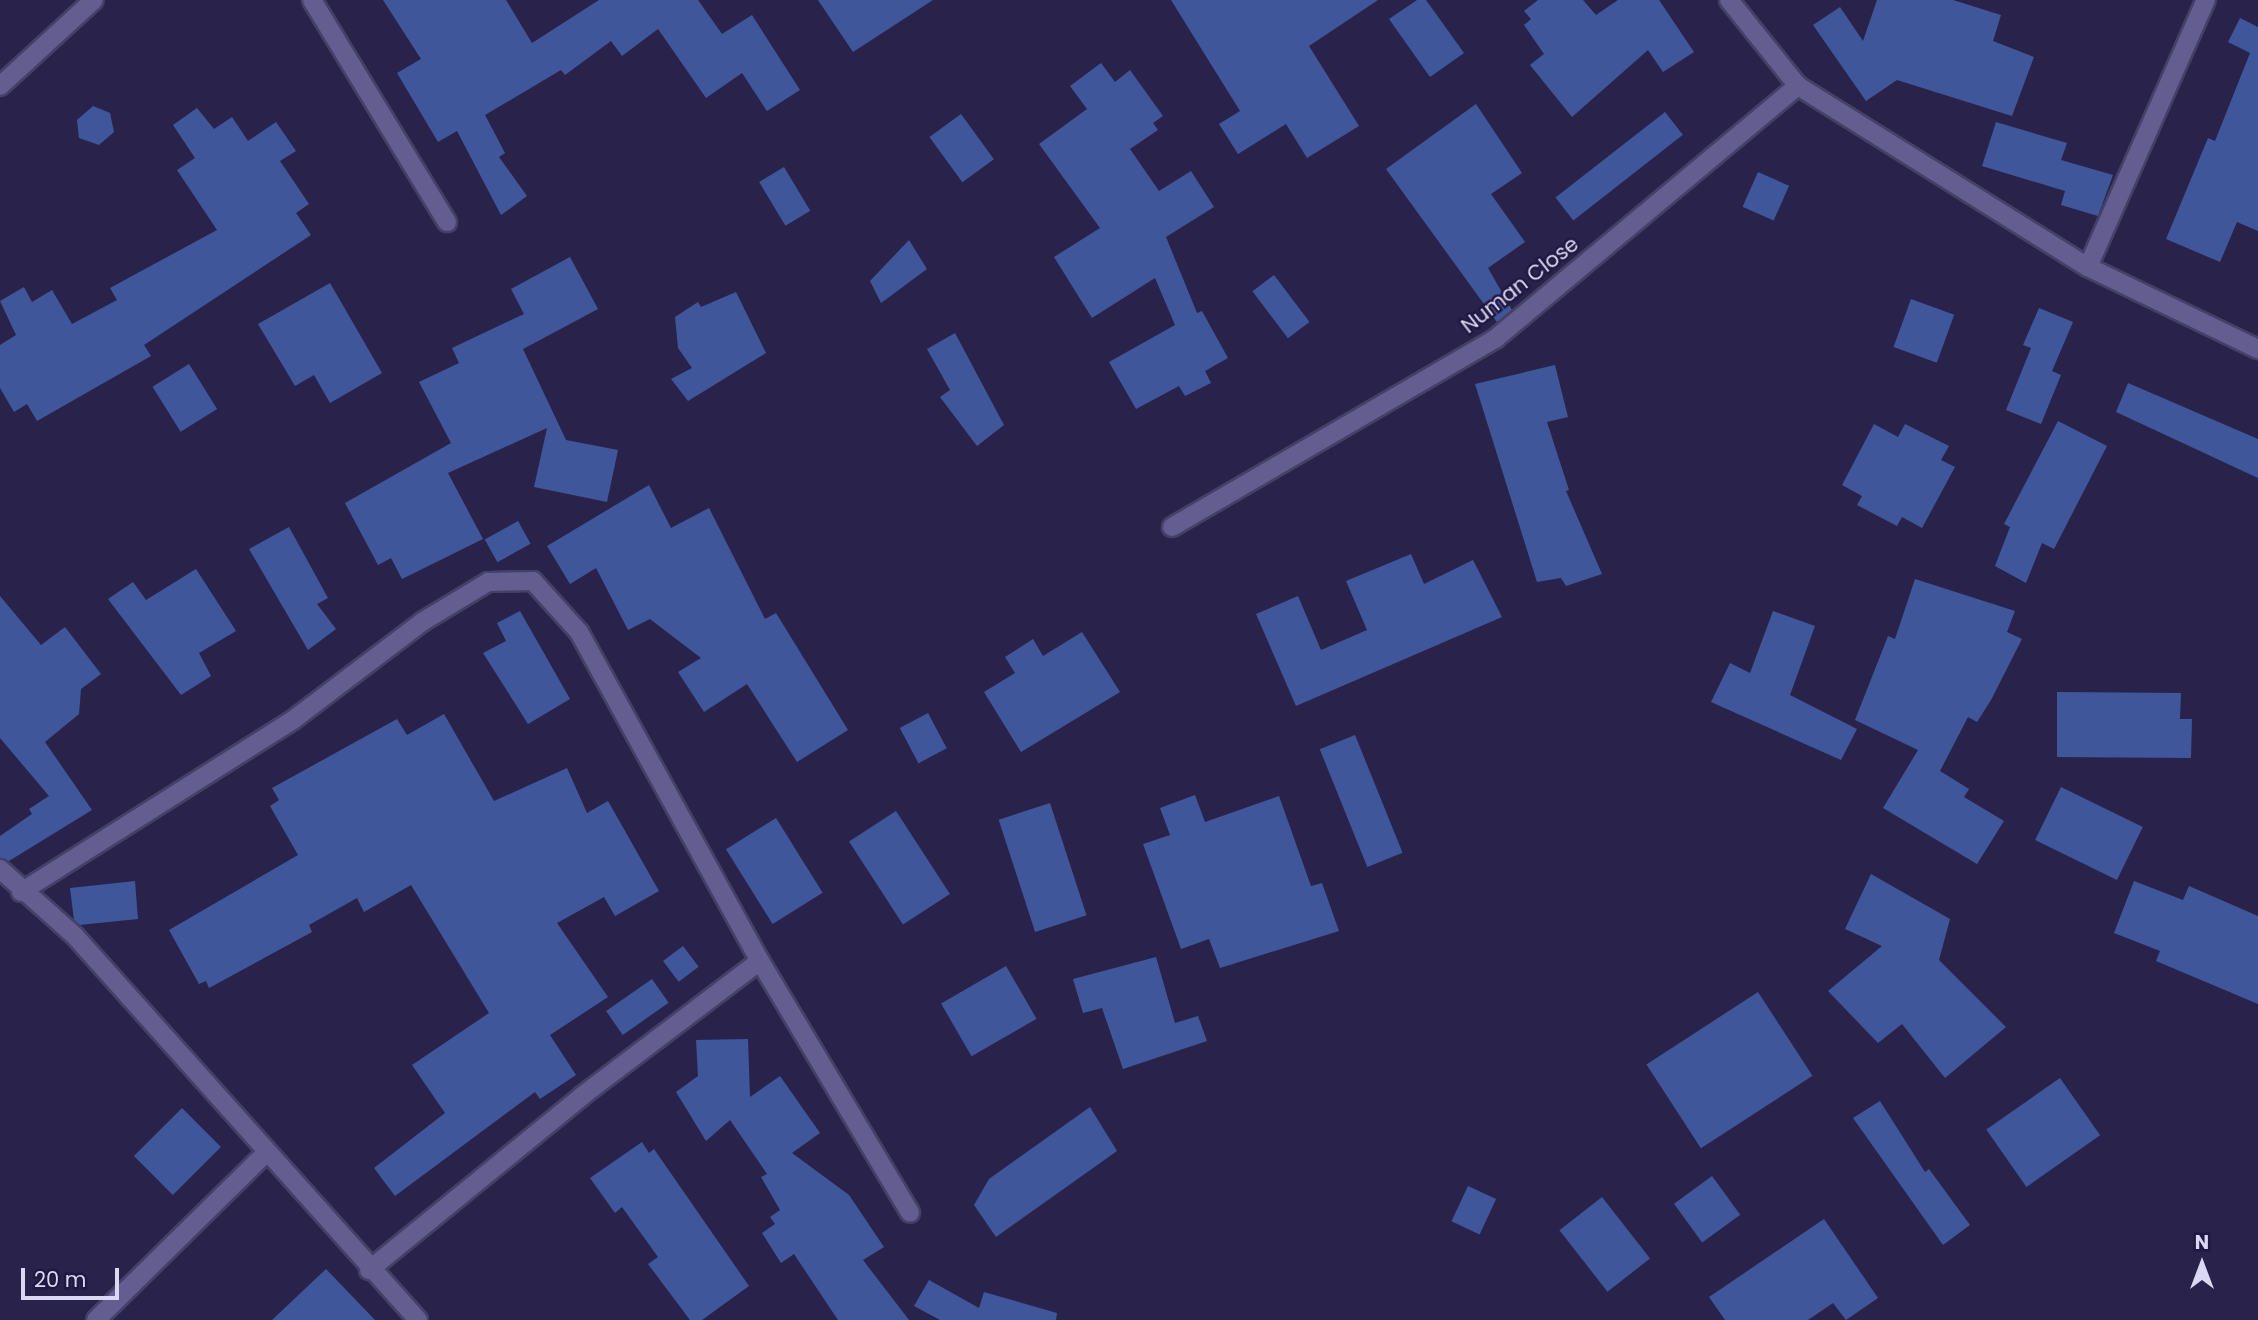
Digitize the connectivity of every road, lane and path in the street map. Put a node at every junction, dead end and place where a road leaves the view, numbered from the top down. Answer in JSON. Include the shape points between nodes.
{"nodes":[{"id":1,"x":94,"y":0,"type":"edge"},
{"id":2,"x":312,"y":0,"type":"edge"},
{"id":3,"x":1729,"y":0,"type":"edge"},
{"id":4,"x":2206,"y":0,"type":"edge"},
{"id":5,"x":0,"y":86,"type":"edge"},
{"id":6,"x":1798,"y":86,"type":"junction"},
{"id":7,"x":447,"y":222,"type":"dead end"},
{"id":8,"x":2088,"y":267,"type":"junction"},
{"id":9,"x":2258,"y":349,"type":"edge"},
{"id":10,"x":1172,"y":527,"type":"dead end"},
{"id":11,"x":0,"y":869,"type":"edge"},
{"id":12,"x":21,"y":892,"type":"junction"},
{"id":13,"x":760,"y":961,"type":"junction"},
{"id":14,"x":265,"y":1154,"type":"junction"},
{"id":15,"x":910,"y":1213,"type":"dead end"},
{"id":16,"x":369,"y":1270,"type":"junction"},
{"id":17,"x":96,"y":1320,"type":"edge"},
{"id":18,"x":418,"y":1320,"type":"edge"}],
"edges":[{"from":1,"to":5,"type":"street"},
{"from":2,"to":7,"type":"street"},
{"from":3,"to":6,"type":"street"},
{"from":4,"to":8,"type":"street"},
{"from":6,"to":8,"type":"street"},
{"from":6,"to":10,"type":"street","name":"Numan Close","via":[[1495,339]]},
{"from":8,"to":9,"type":"street"},
{"from":11,"to":12,"type":"street"},
{"from":12,"to":13,"type":"street","via":[[293,720],[422,622],[488,582],[533,581],[579,632]]},
{"from":12,"to":14,"type":"street","via":[[75,936]]},
{"from":13,"to":15,"type":"street"},
{"from":13,"to":16,"type":"street","via":[[582,1096]]},
{"from":14,"to":16,"type":"street"},
{"from":14,"to":17,"type":"street"},
{"from":16,"to":18,"type":"street"}]}
